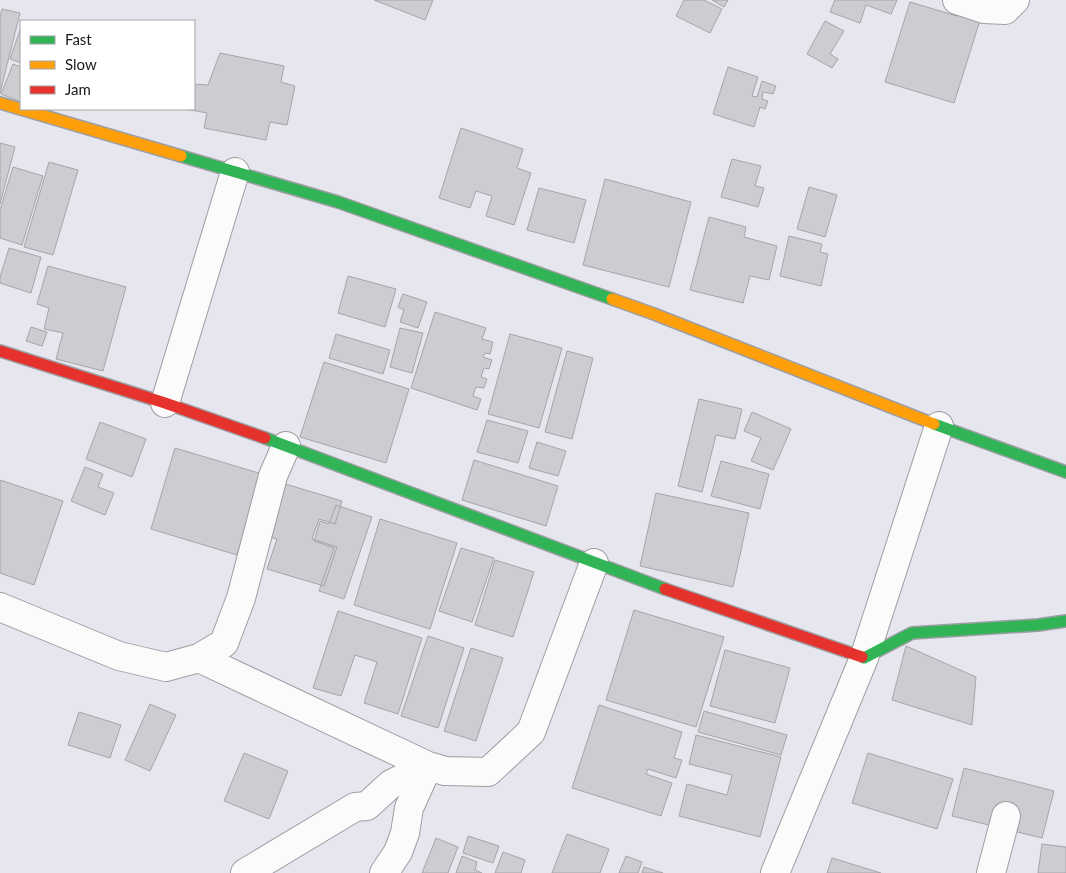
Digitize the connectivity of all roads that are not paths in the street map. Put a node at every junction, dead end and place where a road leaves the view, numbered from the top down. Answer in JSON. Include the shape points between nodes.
{"nodes":[{"id":1,"x":957,"y":0,"type":"edge"},
{"id":2,"x":1015,"y":0,"type":"edge"},
{"id":3,"x":0,"y":103,"type":"edge"},
{"id":4,"x":20,"y":109,"type":"edge"},
{"id":5,"x":24,"y":110,"type":"edge"},
{"id":6,"x":236,"y":172,"type":"junction"},
{"id":7,"x":0,"y":351,"type":"edge"},
{"id":8,"x":165,"y":403,"type":"junction"},
{"id":9,"x":939,"y":426,"type":"junction"},
{"id":10,"x":286,"y":446,"type":"junction"},
{"id":11,"x":1066,"y":472,"type":"edge"},
{"id":12,"x":594,"y":563,"type":"junction"},
{"id":13,"x":0,"y":607,"type":"edge"},
{"id":14,"x":1066,"y":621,"type":"edge"},
{"id":15,"x":199,"y":658,"type":"junction"},
{"id":16,"x":864,"y":658,"type":"junction"},
{"id":17,"x":428,"y":766,"type":"junction"},
{"id":18,"x":1006,"y":816,"type":"dead end"},
{"id":19,"x":245,"y":873,"type":"edge"},
{"id":20,"x":384,"y":873,"type":"edge"},
{"id":21,"x":774,"y":873,"type":"edge"},
{"id":22,"x":992,"y":873,"type":"edge"}],
"edges":[{"from":1,"to":2,"type":"street","via":[[984,9],[1005,10]]},
{"from":3,"to":4,"type":"street"},
{"from":5,"to":6,"type":"street"},
{"from":6,"to":8,"type":"street"},
{"from":6,"to":9,"type":"street","via":[[338,202],[654,314]]},
{"from":7,"to":8,"type":"street"},
{"from":8,"to":10,"type":"street"},
{"from":9,"to":11,"type":"street"},
{"from":9,"to":16,"type":"street"},
{"from":10,"to":12,"type":"street"},
{"from":10,"to":15,"type":"street","via":[[273,476],[241,598],[224,642]]},
{"from":12,"to":16,"type":"street"},
{"from":12,"to":17,"type":"street","via":[[531,732],[488,772],[445,771]]},
{"from":13,"to":15,"type":"street","via":[[119,656],[166,667]]},
{"from":14,"to":16,"type":"street","via":[[912,633]]},
{"from":15,"to":17,"type":"street"},
{"from":16,"to":21,"type":"street"},
{"from":17,"to":19,"type":"street","via":[[391,784],[367,806],[355,807]]},
{"from":17,"to":20,"type":"street","via":[[409,808],[406,833]]},
{"from":18,"to":22,"type":"street"}]}
